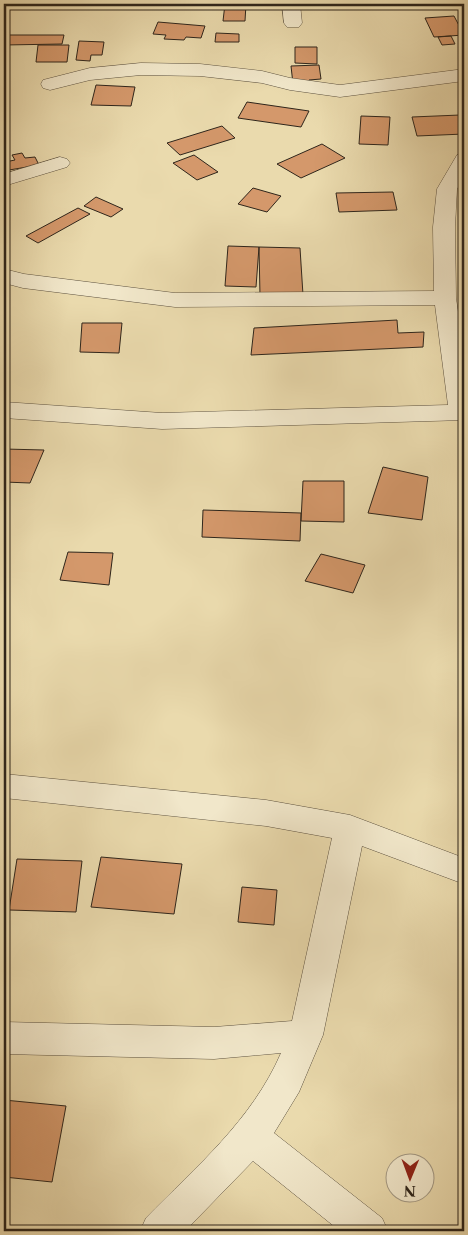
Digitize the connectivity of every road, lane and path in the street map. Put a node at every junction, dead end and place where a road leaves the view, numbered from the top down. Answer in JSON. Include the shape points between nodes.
{"nodes":[{"id":1,"x":291,"y":4,"type":"edge"},
{"id":2,"x":293,"y":23,"type":"dead end"},
{"id":3,"x":464,"y":75,"type":"edge"},
{"id":4,"x":50,"y":84,"type":"dead end"},
{"id":5,"x":464,"y":159,"type":"edge"},
{"id":6,"x":60,"y":163,"type":"dead end"},
{"id":7,"x":4,"y":180,"type":"edge"},
{"id":8,"x":456,"y":191,"type":"edge"},
{"id":9,"x":4,"y":276,"type":"edge"},
{"id":10,"x":445,"y":298,"type":"junction"},
{"id":11,"x":4,"y":410,"type":"edge"},
{"id":12,"x":463,"y":412,"type":"edge"},
{"id":13,"x":4,"y":786,"type":"edge"},
{"id":14,"x":350,"y":828,"type":"junction"},
{"id":15,"x":464,"y":871,"type":"edge"},
{"id":16,"x":306,"y":1035,"type":"junction"},
{"id":17,"x":4,"y":1038,"type":"edge"},
{"id":18,"x":251,"y":1137,"type":"junction"},
{"id":19,"x":159,"y":1231,"type":"edge"},
{"id":20,"x":369,"y":1231,"type":"edge"}],
"edges":[{"from":1,"to":2,"type":"street"},
{"from":3,"to":4,"type":"street","via":[[340,91],[262,77],[160,69],[90,74]]},
{"from":5,"to":8,"type":"street"},
{"from":6,"to":7,"type":"street"},
{"from":8,"to":10,"type":"street","via":[[444,227]]},
{"from":9,"to":10,"type":"street","via":[[175,300]]},
{"from":10,"to":12,"type":"street"},
{"from":11,"to":12,"type":"street","via":[[162,421]]},
{"from":13,"to":14,"type":"street","via":[[266,813]]},
{"from":14,"to":15,"type":"street"},
{"from":14,"to":16,"type":"street"},
{"from":16,"to":17,"type":"street","via":[[214,1043]]},
{"from":16,"to":18,"type":"street","via":[[287,1080]]},
{"from":18,"to":19,"type":"street"},
{"from":18,"to":20,"type":"street"}]}
